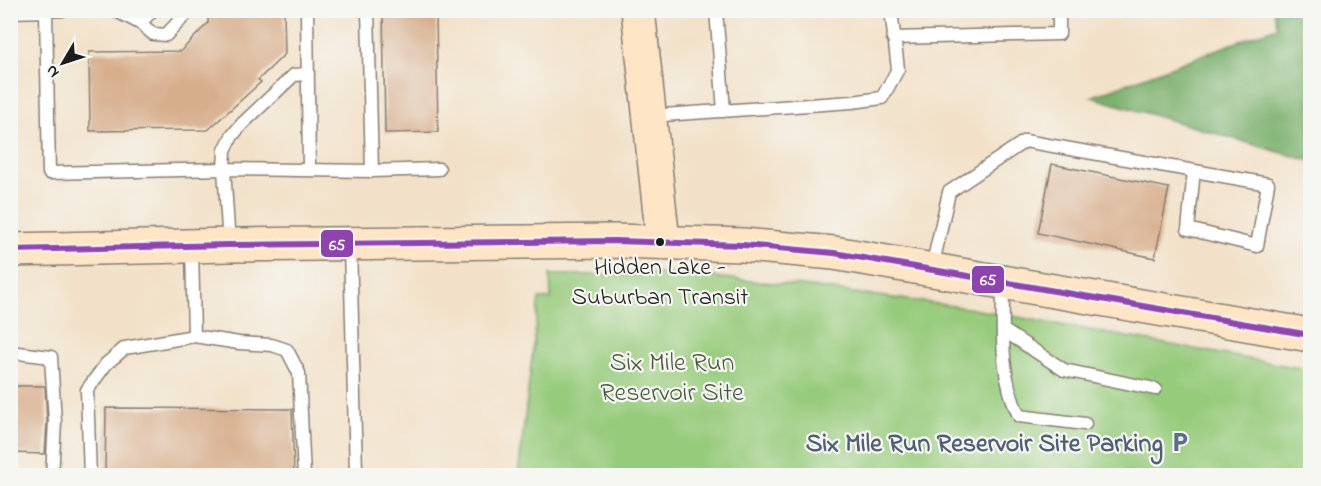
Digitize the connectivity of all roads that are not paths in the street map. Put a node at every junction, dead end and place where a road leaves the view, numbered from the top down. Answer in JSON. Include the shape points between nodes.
{"nodes":[{"id":1,"x":63,"y":10,"type":"edge"},
{"id":2,"x":114,"y":10,"type":"edge"},
{"id":3,"x":153,"y":10,"type":"edge"},
{"id":4,"x":190,"y":10,"type":"edge"},
{"id":5,"x":307,"y":10,"type":"edge"},
{"id":6,"x":368,"y":10,"type":"edge"},
{"id":7,"x":638,"y":10,"type":"edge"},
{"id":8,"x":716,"y":10,"type":"edge"},
{"id":9,"x":891,"y":10,"type":"edge"},
{"id":10,"x":1059,"y":10,"type":"edge"},
{"id":11,"x":46,"y":11,"type":"edge"},
{"id":12,"x":10,"y":12,"type":"edge"},
{"id":13,"x":140,"y":24,"type":"junction"},
{"id":14,"x":893,"y":38,"type":"junction"},
{"id":15,"x":308,"y":74,"type":"junction"},
{"id":16,"x":724,"y":111,"type":"junction"},
{"id":17,"x":648,"y":116,"type":"junction"},
{"id":18,"x":224,"y":169,"type":"junction"},
{"id":19,"x":439,"y":169,"type":"dead end"},
{"id":20,"x":309,"y":170,"type":"junction"},
{"id":21,"x":372,"y":171,"type":"junction"},
{"id":22,"x":1194,"y":171,"type":"junction"},
{"id":23,"x":663,"y":241,"type":"junction"},
{"id":24,"x":229,"y":245,"type":"junction"},
{"id":25,"x":350,"y":245,"type":"junction"},
{"id":26,"x":192,"y":246,"type":"junction"},
{"id":27,"x":10,"y":250,"type":"edge"},
{"id":28,"x":932,"y":270,"type":"junction"},
{"id":29,"x":1003,"y":283,"type":"junction"},
{"id":30,"x":1003,"y":330,"type":"junction"},
{"id":31,"x":1311,"y":335,"type":"edge"},
{"id":32,"x":194,"y":336,"type":"junction"},
{"id":33,"x":10,"y":352,"type":"edge"},
{"id":34,"x":1155,"y":389,"type":"dead end"},
{"id":35,"x":1085,"y":424,"type":"dead end"},
{"id":36,"x":356,"y":472,"type":"dead end"},
{"id":37,"x":52,"y":476,"type":"edge"},
{"id":38,"x":90,"y":476,"type":"edge"},
{"id":39,"x":303,"y":476,"type":"edge"}],
"edges":[{"from":1,"to":11,"type":"lane"},
{"from":2,"to":13,"type":"lane"},
{"from":3,"to":13,"type":"lane"},
{"from":4,"to":13,"type":"lane","via":[[166,35],[153,34]]},
{"from":5,"to":15,"type":"lane"},
{"from":6,"to":21,"type":"lane"},
{"from":7,"to":17,"type":"main road"},
{"from":8,"to":16,"type":"lane"},
{"from":9,"to":14,"type":"lane"},
{"from":10,"to":14,"type":"lane","via":[[1059,34]]},
{"from":11,"to":12,"type":"lane"},
{"from":11,"to":18,"type":"lane","via":[[49,173]]},
{"from":14,"to":16,"type":"lane","via":[[898,69],[882,98]]},
{"from":15,"to":18,"type":"lane","via":[[294,75],[242,124],[225,150]]},
{"from":15,"to":20,"type":"lane"},
{"from":16,"to":17,"type":"lane"},
{"from":17,"to":23,"type":"main road"},
{"from":18,"to":20,"type":"lane"},
{"from":18,"to":24,"type":"lane"},
{"from":19,"to":21,"type":"lane"},
{"from":20,"to":21,"type":"lane"},
{"from":22,"to":22,"type":"lane","via":[[1268,184],[1257,246],[1188,230]]},
{"from":22,"to":28,"type":"lane","via":[[1025,141],[949,192]]},
{"from":23,"to":25,"type":"main road"},
{"from":23,"to":28,"type":"main road","via":[[834,253]]},
{"from":24,"to":25,"type":"main road"},
{"from":24,"to":26,"type":"main road"},
{"from":25,"to":36,"type":"lane"},
{"from":26,"to":27,"type":"main road"},
{"from":26,"to":32,"type":"lane"},
{"from":28,"to":29,"type":"main road"},
{"from":29,"to":30,"type":"lane"},
{"from":29,"to":31,"type":"main road"},
{"from":30,"to":34,"type":"lane","via":[[1064,370]]},
{"from":30,"to":35,"type":"lane","via":[[1011,399],[1019,416]]},
{"from":32,"to":38,"type":"lane","via":[[125,348],[87,390]]},
{"from":32,"to":39,"type":"lane","via":[[287,350],[299,373]]},
{"from":33,"to":37,"type":"lane","via":[[51,357],[55,422]]}]}
